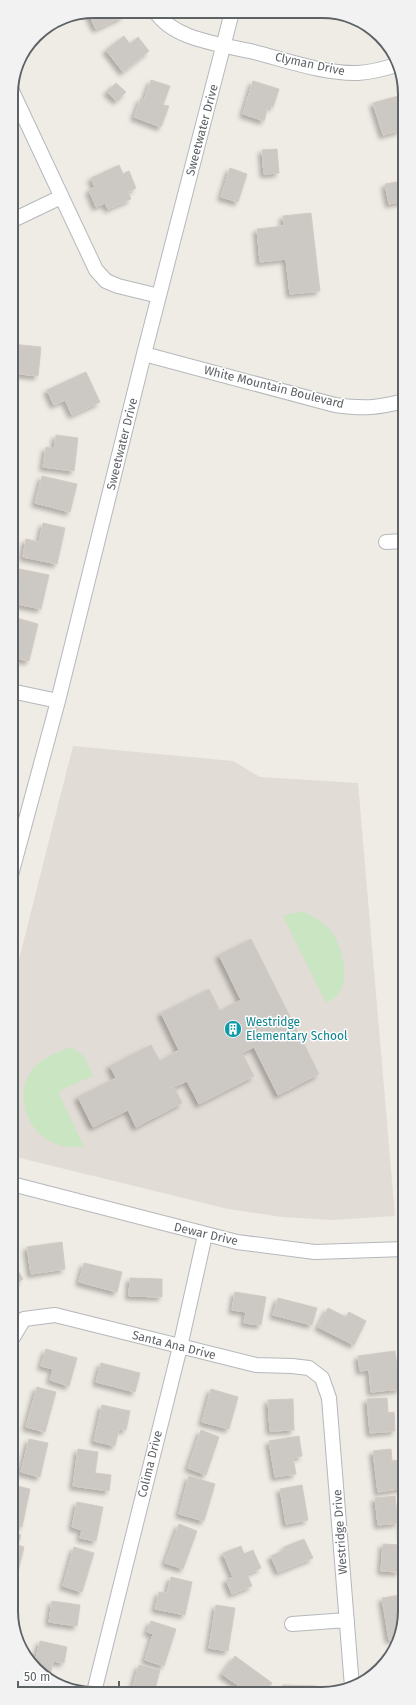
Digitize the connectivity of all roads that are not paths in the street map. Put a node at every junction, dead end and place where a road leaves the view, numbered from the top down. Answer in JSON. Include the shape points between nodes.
{"nodes":[{"id":1,"x":159,"y":18,"type":"edge"},
{"id":2,"x":231,"y":18,"type":"edge"},
{"id":3,"x":224,"y":46,"type":"junction"},
{"id":4,"x":392,"y":66,"type":"edge"},
{"id":5,"x":18,"y":104,"type":"edge"},
{"id":6,"x":61,"y":197,"type":"junction"},
{"id":7,"x":18,"y":218,"type":"edge"},
{"id":8,"x":159,"y":296,"type":"junction"},
{"id":9,"x":144,"y":354,"type":"junction"},
{"id":10,"x":398,"y":402,"type":"edge"},
{"id":11,"x":398,"y":541,"type":"edge"},
{"id":12,"x":386,"y":542,"type":"dead end"},
{"id":13,"x":18,"y":692,"type":"edge"},
{"id":14,"x":58,"y":701,"type":"junction"},
{"id":15,"x":18,"y":852,"type":"edge"},
{"id":16,"x":18,"y":1186,"type":"edge"},
{"id":17,"x":205,"y":1235,"type":"junction"},
{"id":18,"x":398,"y":1249,"type":"edge"},
{"id":19,"x":18,"y":1329,"type":"edge"},
{"id":20,"x":180,"y":1347,"type":"junction"},
{"id":21,"x":322,"y":1378,"type":"joint"},
{"id":22,"x":347,"y":1620,"type":"junction"},
{"id":23,"x":292,"y":1624,"type":"dead end"},
{"id":24,"x":352,"y":1681,"type":"edge"},
{"id":25,"x":95,"y":1687,"type":"edge"}],
"edges":[{"from":1,"to":3,"type":"street","name":"Clyman Drive","via":[[188,36]]},
{"from":2,"to":3,"type":"street","name":"Sweetwater Drive"},
{"from":3,"to":4,"type":"street","name":"Clyman Drive","via":[[332,71],[357,73]]},
{"from":3,"to":8,"type":"street","name":"Sweetwater Drive"},
{"from":5,"to":6,"type":"street"},
{"from":6,"to":7,"type":"street"},
{"from":6,"to":8,"type":"street","via":[[89,258],[106,281]]},
{"from":8,"to":9,"type":"street","name":"Sweetwater Drive"},
{"from":9,"to":10,"type":"street","name":"White Mountain Boulevard","via":[[335,405],[362,408]]},
{"from":9,"to":14,"type":"street","name":"Sweetwater Drive"},
{"from":11,"to":12,"type":"street"},
{"from":13,"to":14,"type":"street"},
{"from":14,"to":15,"type":"street","name":"Sweetwater Drive"},
{"from":16,"to":17,"type":"street","name":"Dewar Drive"},
{"from":17,"to":18,"type":"street","name":"Dewar Drive","via":[[237,1242],[315,1252]]},
{"from":17,"to":20,"type":"street","name":"Colima Drive"},
{"from":19,"to":20,"type":"street","name":"Santa Ana Drive","via":[[24,1319],[55,1315]]},
{"from":20,"to":21,"type":"street","name":"Santa Ana Drive","via":[[256,1365],[309,1368]]},
{"from":20,"to":25,"type":"street","name":"Colima Drive"},
{"from":21,"to":22,"type":"street","name":"Westridge Drive","via":[[330,1398]]},
{"from":22,"to":23,"type":"street"},
{"from":22,"to":24,"type":"street","name":"Westridge Drive"}]}
